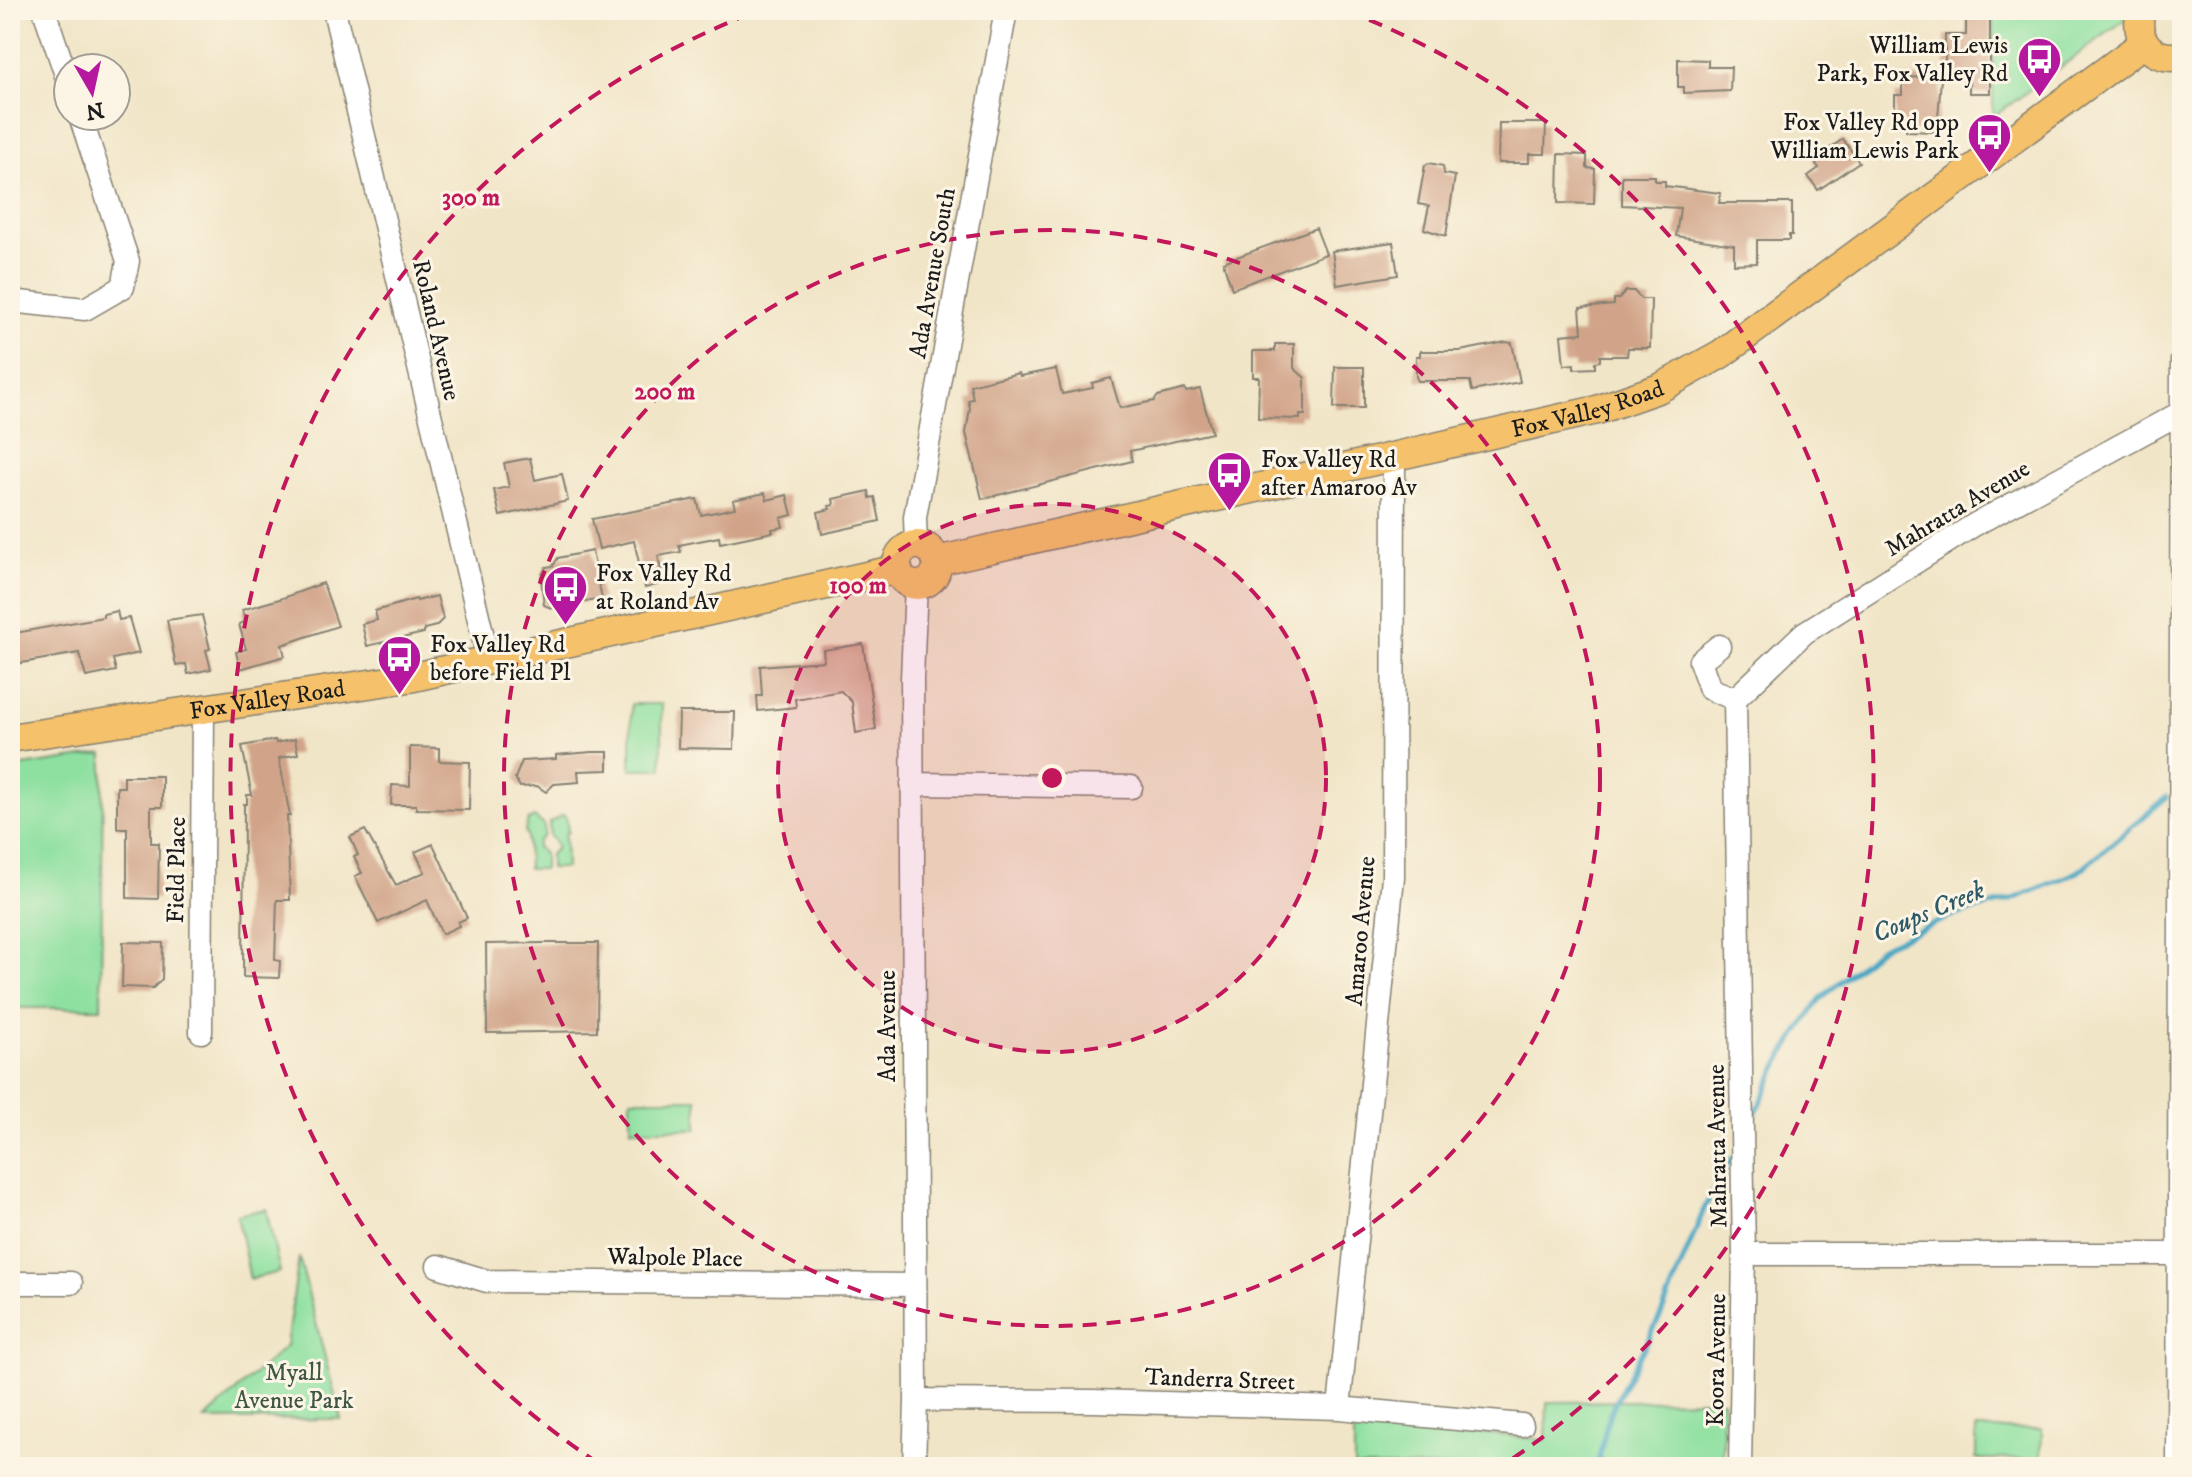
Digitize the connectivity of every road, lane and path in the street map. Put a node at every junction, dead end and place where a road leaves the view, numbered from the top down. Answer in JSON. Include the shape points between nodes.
{"nodes":[{"id":1,"x":44,"y":10,"type":"edge"},
{"id":2,"x":334,"y":10,"type":"edge"},
{"id":3,"x":1006,"y":10,"type":"edge"},
{"id":4,"x":2141,"y":10,"type":"edge"},
{"id":5,"x":2144,"y":43,"type":"junction"},
{"id":6,"x":58,"y":52,"type":"edge"},
{"id":7,"x":2182,"y":56,"type":"edge"},
{"id":8,"x":85,"y":132,"type":"edge"},
{"id":9,"x":10,"y":301,"type":"edge"},
{"id":10,"x":2182,"y":361,"type":"edge"},
{"id":11,"x":2182,"y":412,"type":"edge"},
{"id":12,"x":1394,"y":456,"type":"junction"},
{"id":13,"x":926,"y":554,"type":"junction"},
{"id":14,"x":907,"y":577,"type":"junction"},
{"id":15,"x":1719,"y":646,"type":"dead end"},
{"id":16,"x":489,"y":662,"type":"junction"},
{"id":17,"x":1735,"y":699,"type":"junction"},
{"id":18,"x":203,"y":710,"type":"junction"},
{"id":19,"x":10,"y":738,"type":"edge"},
{"id":20,"x":912,"y":784,"type":"junction"},
{"id":21,"x":1131,"y":787,"type":"dead end"},
{"id":22,"x":201,"y":1032,"type":"dead end"},
{"id":23,"x":1744,"y":1254,"type":"junction"},
{"id":24,"x":2179,"y":1254,"type":"junction"},
{"id":25,"x":438,"y":1266,"type":"dead end"},
{"id":26,"x":10,"y":1283,"type":"edge"},
{"id":27,"x":71,"y":1283,"type":"dead end"},
{"id":28,"x":914,"y":1285,"type":"junction"},
{"id":29,"x":916,"y":1400,"type":"junction"},
{"id":30,"x":1339,"y":1408,"type":"junction"},
{"id":31,"x":1522,"y":1425,"type":"dead end"},
{"id":32,"x":914,"y":1467,"type":"edge"},
{"id":33,"x":1740,"y":1467,"type":"edge"},
{"id":34,"x":2178,"y":1467,"type":"edge"}],
"edges":[{"from":1,"to":6,"type":"street"},
{"from":2,"to":16,"type":"street","name":"Roland Avenue"},
{"from":3,"to":13,"type":"street","name":"Ada Avenue South","via":[[915,517]]},
{"from":4,"to":5,"type":"main road","via":[[2138,33]]},
{"from":5,"to":7,"type":"main road","via":[[2161,56]]},
{"from":5,"to":12,"type":"main road","name":"Fox Valley Road","via":[[1721,354],[1675,381],[1585,414]]},
{"from":8,"to":9,"type":"street","via":[[128,261],[123,287],[85,309]]},
{"from":10,"to":11,"type":"street"},
{"from":11,"to":17,"type":"street","name":"Mahratta Avenue","via":[[1974,525],[1817,624]]},
{"from":11,"to":24,"type":"street"},
{"from":12,"to":13,"type":"main road","name":"Fox Valley Road"},
{"from":12,"to":30,"type":"street","name":"Amaroo Avenue","via":[[1393,877]]},
{"from":13,"to":14,"type":"main road","via":[[937,567],[932,578]]},
{"from":14,"to":16,"type":"main road","name":"Fox Valley Road"},
{"from":14,"to":20,"type":"street","name":"Ada Avenue"},
{"from":15,"to":17,"type":"street","via":[[1700,661],[1710,689]]},
{"from":16,"to":18,"type":"main road","name":"Fox Valley Road"},
{"from":17,"to":23,"type":"street","name":"Mahratta Avenue"},
{"from":18,"to":19,"type":"main road","name":"Fox Valley Road"},
{"from":18,"to":22,"type":"street","name":"Field Place"},
{"from":20,"to":21,"type":"street"},
{"from":20,"to":28,"type":"street","name":"Ada Avenue"},
{"from":23,"to":24,"type":"street","name":"Mahratta Avenue"},
{"from":23,"to":33,"type":"street","name":"Koora Avenue"},
{"from":24,"to":34,"type":"street"},
{"from":25,"to":28,"type":"street","name":"Walpole Place","via":[[487,1281]]},
{"from":26,"to":27,"type":"street"},
{"from":28,"to":29,"type":"street","name":"Ada Avenue"},
{"from":29,"to":30,"type":"street","name":"Tanderra Street"},
{"from":29,"to":32,"type":"street","name":"Ada Avenue"},
{"from":30,"to":31,"type":"street","name":"Tanderra Street"}]}
